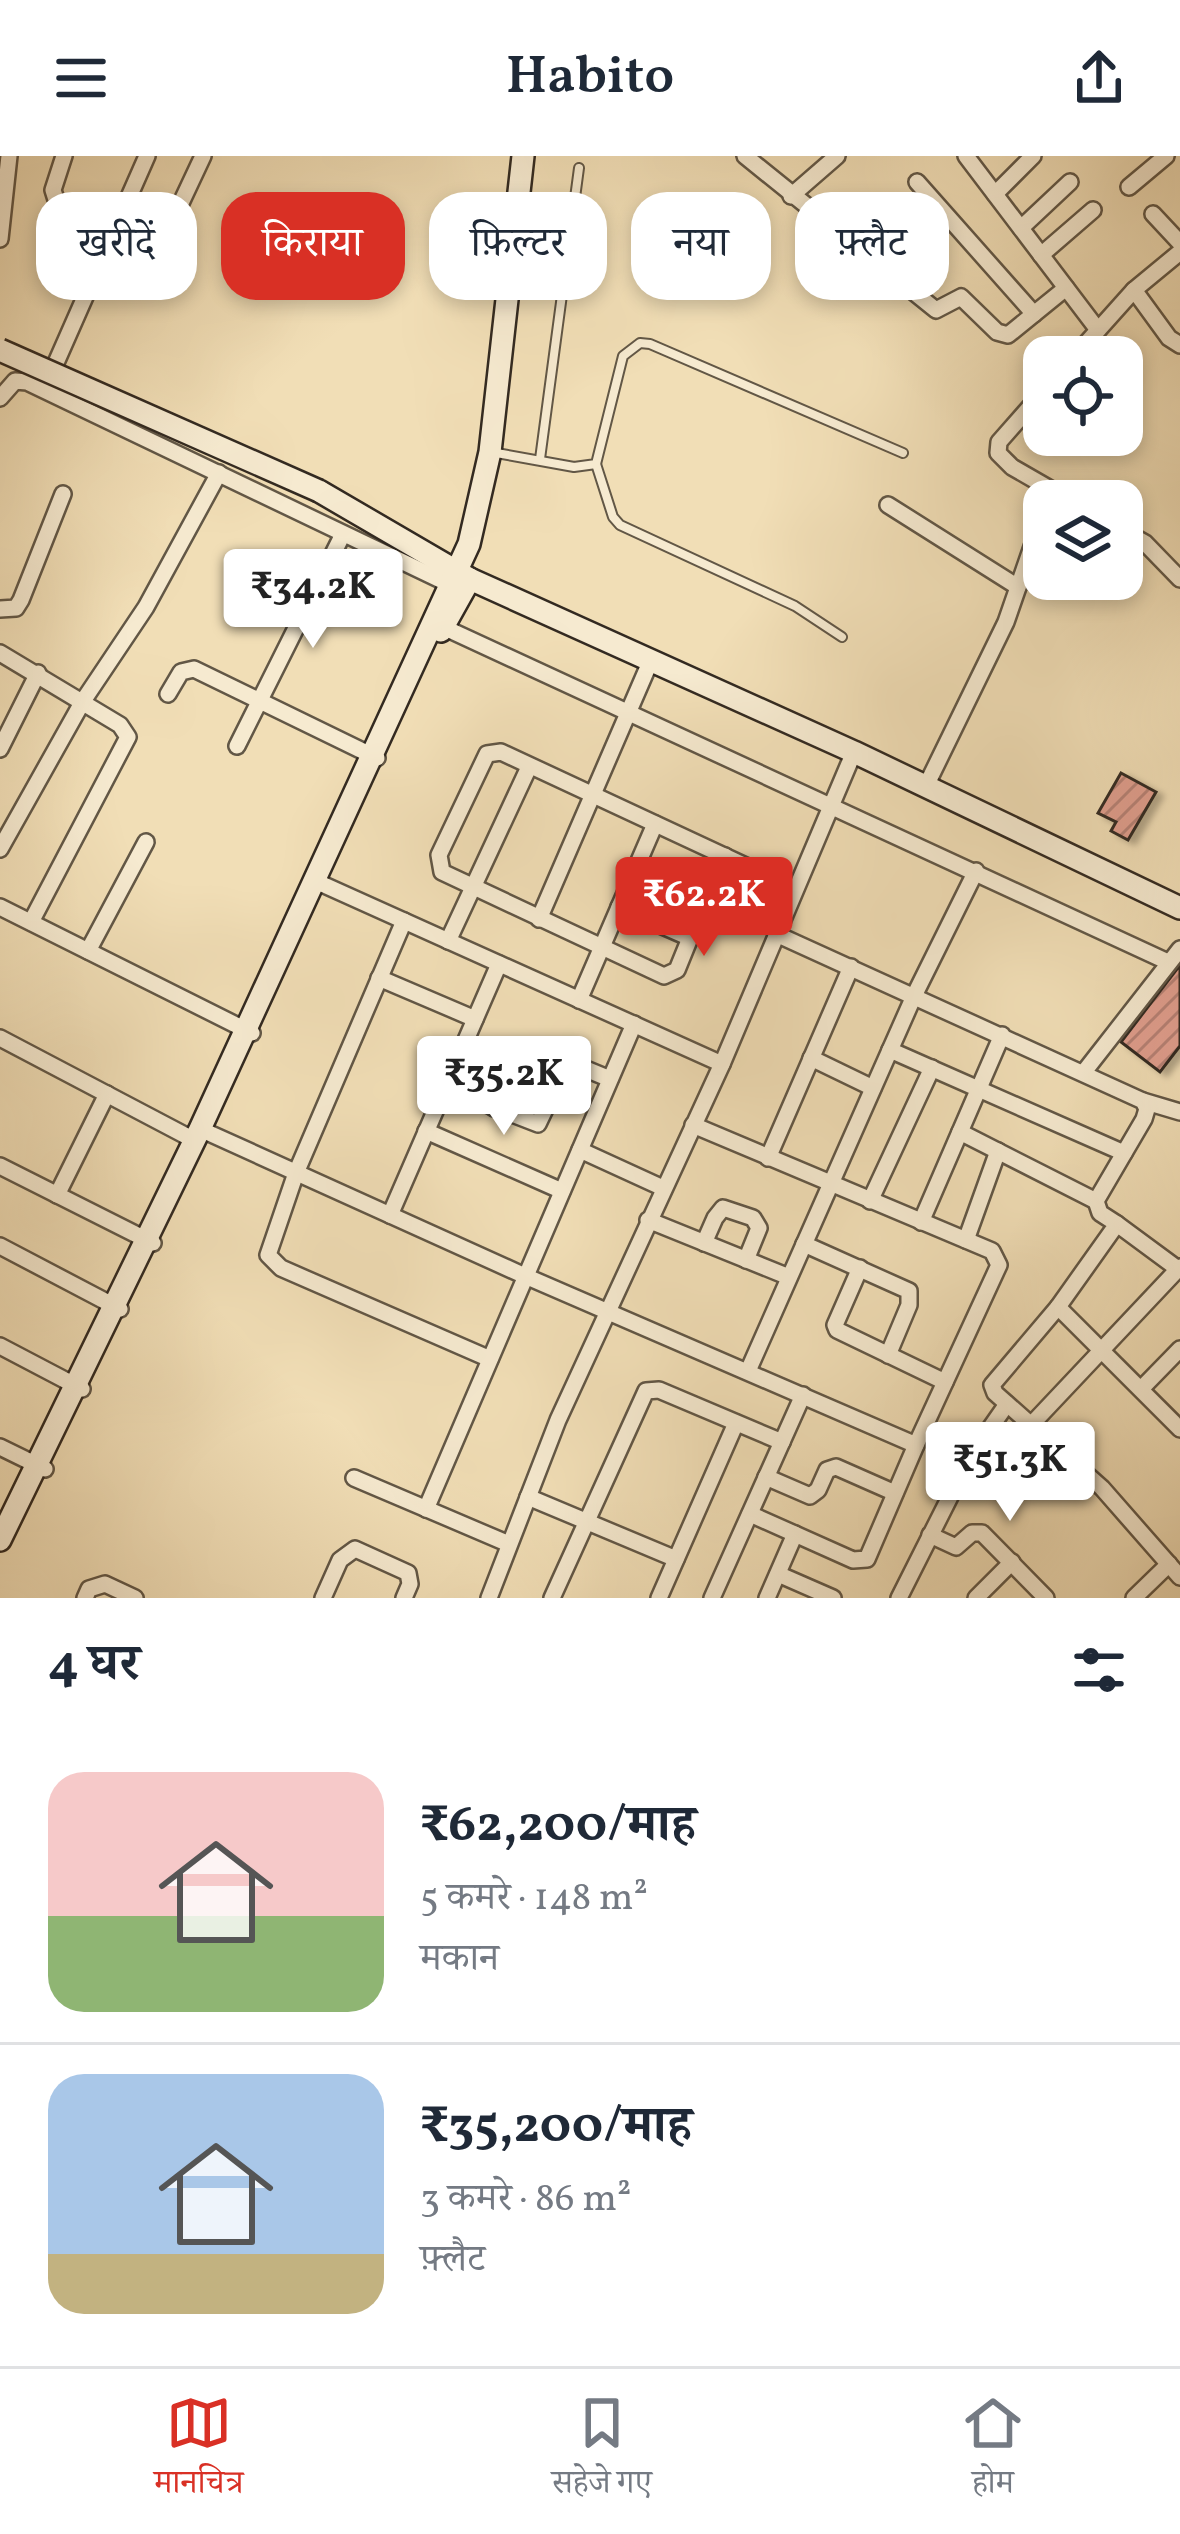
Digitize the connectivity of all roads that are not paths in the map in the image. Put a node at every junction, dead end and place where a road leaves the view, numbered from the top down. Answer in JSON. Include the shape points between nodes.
{"nodes":[{"id":1,"x":9,"y":156,"type":"edge"},
{"id":2,"x":64,"y":156,"type":"edge"},
{"id":3,"x":147,"y":156,"type":"edge"},
{"id":4,"x":203,"y":156,"type":"edge"},
{"id":5,"x":524,"y":156,"type":"edge"},
{"id":6,"x":746,"y":156,"type":"edge"},
{"id":7,"x":837,"y":156,"type":"edge"},
{"id":8,"x":966,"y":156,"type":"edge"},
{"id":9,"x":1033,"y":156,"type":"edge"},
{"id":10,"x":1166,"y":156,"type":"edge"},
{"id":11,"x":579,"y":168,"type":"dead end"},
{"id":12,"x":917,"y":182,"type":"dead end"},
{"id":13,"x":1070,"y":182,"type":"dead end"},
{"id":14,"x":1129,"y":187,"type":"dead end"},
{"id":15,"x":54,"y":192,"type":"edge"},
{"id":16,"x":133,"y":192,"type":"edge"},
{"id":17,"x":186,"y":192,"type":"edge"},
{"id":18,"x":994,"y":194,"type":"junction"},
{"id":19,"x":791,"y":196,"type":"junction"},
{"id":20,"x":1094,"y":210,"type":"dead end"},
{"id":21,"x":1153,"y":214,"type":"dead end"},
{"id":22,"x":1021,"y":228,"type":"junction"},
{"id":23,"x":0,"y":239,"type":"edge"},
{"id":24,"x":1180,"y":247,"type":"edge"},
{"id":25,"x":1041,"y":256,"type":"junction"},
{"id":26,"x":1066,"y":288,"type":"junction"},
{"id":27,"x":1133,"y":290,"type":"junction"},
{"id":28,"x":85,"y":300,"type":"edge"},
{"id":29,"x":1034,"y":314,"type":"junction"},
{"id":30,"x":1098,"y":330,"type":"junction"},
{"id":31,"x":1093,"y":336,"type":"edge"},
{"id":32,"x":1180,"y":345,"type":"edge"},
{"id":33,"x":0,"y":350,"type":"edge"},
{"id":34,"x":44,"y":390,"type":"junction"},
{"id":35,"x":0,"y":398,"type":"edge"},
{"id":36,"x":1023,"y":415,"type":"edge"},
{"id":37,"x":490,"y":452,"type":"junction"},
{"id":38,"x":903,"y":453,"type":"dead end"},
{"id":39,"x":540,"y":460,"type":"junction"},
{"id":40,"x":596,"y":464,"type":"junction"},
{"id":41,"x":218,"y":473,"type":"junction"},
{"id":42,"x":1029,"y":480,"type":"edge"},
{"id":43,"x":63,"y":494,"type":"dead end"},
{"id":44,"x":888,"y":505,"type":"dead end"},
{"id":45,"x":344,"y":533,"type":"junction"},
{"id":46,"x":1143,"y":542,"type":"edge"},
{"id":47,"x":1023,"y":573,"type":"edge"},
{"id":48,"x":458,"y":578,"type":"junction"},
{"id":49,"x":1180,"y":579,"type":"edge"},
{"id":50,"x":1018,"y":587,"type":"junction"},
{"id":51,"x":0,"y":609,"type":"edge"},
{"id":52,"x":443,"y":627,"type":"junction"},
{"id":53,"x":842,"y":637,"type":"dead end"},
{"id":54,"x":0,"y":653,"type":"edge"},
{"id":55,"x":652,"y":660,"type":"junction"},
{"id":56,"x":38,"y":673,"type":"junction"},
{"id":57,"x":168,"y":694,"type":"dead end"},
{"id":58,"x":83,"y":701,"type":"junction"},
{"id":59,"x":259,"y":702,"type":"junction"},
{"id":60,"x":631,"y":712,"type":"junction"},
{"id":61,"x":237,"y":746,"type":"dead end"},
{"id":62,"x":0,"y":748,"type":"edge"},
{"id":63,"x":854,"y":752,"type":"junction"},
{"id":64,"x":375,"y":758,"type":"junction"},
{"id":65,"x":529,"y":766,"type":"junction"},
{"id":66,"x":926,"y":787,"type":"junction"},
{"id":67,"x":594,"y":796,"type":"junction"},
{"id":68,"x":832,"y":803,"type":"junction"},
{"id":69,"x":655,"y":824,"type":"junction"},
{"id":70,"x":2,"y":840,"type":"edge"},
{"id":71,"x":146,"y":842,"type":"dead end"},
{"id":72,"x":724,"y":856,"type":"junction"},
{"id":73,"x":976,"y":871,"type":"junction"},
{"id":74,"x":318,"y":882,"type":"junction"},
{"id":75,"x":472,"y":888,"type":"junction"},
{"id":76,"x":793,"y":888,"type":"junction"},
{"id":77,"x":0,"y":907,"type":"edge"},
{"id":78,"x":619,"y":907,"type":"junction"},
{"id":79,"x":1180,"y":908,"type":"edge"},
{"id":80,"x":539,"y":919,"type":"junction"},
{"id":81,"x":404,"y":921,"type":"junction"},
{"id":82,"x":31,"y":922,"type":"junction"},
{"id":83,"x":776,"y":934,"type":"junction"},
{"id":84,"x":690,"y":938,"type":"junction"},
{"id":85,"x":448,"y":941,"type":"junction"},
{"id":86,"x":602,"y":947,"type":"junction"},
{"id":87,"x":88,"y":951,"type":"junction"},
{"id":88,"x":1174,"y":955,"type":"edge"},
{"id":89,"x":499,"y":964,"type":"junction"},
{"id":90,"x":851,"y":968,"type":"junction"},
{"id":91,"x":380,"y":978,"type":"junction"},
{"id":92,"x":914,"y":996,"type":"junction"},
{"id":93,"x":579,"y":1000,"type":"junction"},
{"id":94,"x":475,"y":1019,"type":"junction"},
{"id":95,"x":634,"y":1024,"type":"junction"},
{"id":96,"x":248,"y":1030,"type":"junction"},
{"id":97,"x":1001,"y":1035,"type":"junction"},
{"id":98,"x":0,"y":1038,"type":"edge"},
{"id":99,"x":890,"y":1050,"type":"junction"},
{"id":100,"x":811,"y":1058,"type":"junction"},
{"id":101,"x":568,"y":1061,"type":"junction"},
{"id":102,"x":722,"y":1064,"type":"junction"},
{"id":103,"x":932,"y":1068,"type":"junction"},
{"id":104,"x":1084,"y":1072,"type":"junction"},
{"id":105,"x":610,"y":1079,"type":"junction"},
{"id":106,"x":445,"y":1088,"type":"junction"},
{"id":107,"x":873,"y":1088,"type":"junction"},
{"id":108,"x":978,"y":1089,"type":"junction"},
{"id":109,"x":107,"y":1094,"type":"junction"},
{"id":110,"x":1143,"y":1101,"type":"junction"},
{"id":111,"x":494,"y":1108,"type":"junction"},
{"id":112,"x":1180,"y":1112,"type":"edge"},
{"id":113,"x":693,"y":1125,"type":"junction"},
{"id":114,"x":426,"y":1130,"type":"junction"},
{"id":115,"x":960,"y":1132,"type":"junction"},
{"id":116,"x":200,"y":1134,"type":"junction"},
{"id":117,"x":580,"y":1150,"type":"junction"},
{"id":118,"x":998,"y":1150,"type":"junction"},
{"id":119,"x":1124,"y":1153,"type":"junction"},
{"id":120,"x":768,"y":1158,"type":"junction"},
{"id":121,"x":0,"y":1166,"type":"edge"},
{"id":122,"x":296,"y":1173,"type":"junction"},
{"id":123,"x":830,"y":1184,"type":"junction"},
{"id":124,"x":663,"y":1188,"type":"junction"},
{"id":125,"x":562,"y":1191,"type":"junction"},
{"id":126,"x":57,"y":1195,"type":"junction"},
{"id":127,"x":870,"y":1201,"type":"junction"},
{"id":128,"x":1096,"y":1201,"type":"junction"},
{"id":129,"x":390,"y":1215,"type":"junction"},
{"id":130,"x":648,"y":1220,"type":"junction"},
{"id":131,"x":921,"y":1222,"type":"junction"},
{"id":132,"x":1117,"y":1224,"type":"junction"},
{"id":133,"x":966,"y":1240,"type":"junction"},
{"id":134,"x":149,"y":1242,"type":"junction"},
{"id":135,"x":704,"y":1243,"type":"junction"},
{"id":136,"x":804,"y":1244,"type":"junction"},
{"id":137,"x":0,"y":1246,"type":"edge"},
{"id":138,"x":746,"y":1260,"type":"junction"},
{"id":139,"x":860,"y":1268,"type":"junction"},
{"id":140,"x":1179,"y":1268,"type":"edge"},
{"id":141,"x":525,"y":1276,"type":"junction"},
{"id":142,"x":789,"y":1277,"type":"junction"},
{"id":143,"x":1058,"y":1307,"type":"junction"},
{"id":144,"x":118,"y":1308,"type":"junction"},
{"id":145,"x":610,"y":1310,"type":"junction"},
{"id":146,"x":0,"y":1346,"type":"edge"},
{"id":147,"x":1101,"y":1349,"type":"junction"},
{"id":148,"x":1180,"y":1349,"type":"edge"},
{"id":149,"x":888,"y":1355,"type":"junction"},
{"id":150,"x":490,"y":1359,"type":"junction"},
{"id":151,"x":748,"y":1371,"type":"junction"},
{"id":152,"x":945,"y":1382,"type":"junction"},
{"id":153,"x":80,"y":1387,"type":"junction"},
{"id":154,"x":1141,"y":1389,"type":"junction"},
{"id":155,"x":802,"y":1395,"type":"junction"},
{"id":156,"x":1007,"y":1404,"type":"junction"},
{"id":157,"x":736,"y":1423,"type":"junction"},
{"id":158,"x":1031,"y":1424,"type":"junction"},
{"id":159,"x":1180,"y":1429,"type":"edge"},
{"id":160,"x":782,"y":1442,"type":"junction"},
{"id":161,"x":916,"y":1444,"type":"junction"},
{"id":162,"x":0,"y":1447,"type":"edge"},
{"id":163,"x":41,"y":1468,"type":"junction"},
{"id":164,"x":766,"y":1477,"type":"junction"},
{"id":165,"x":354,"y":1478,"type":"dead end"},
{"id":166,"x":895,"y":1493,"type":"junction"},
{"id":167,"x":527,"y":1497,"type":"junction"},
{"id":168,"x":427,"y":1509,"type":"junction"},
{"id":169,"x":750,"y":1514,"type":"junction"},
{"id":170,"x":586,"y":1522,"type":"junction"},
{"id":171,"x":796,"y":1534,"type":"junction"},
{"id":172,"x":930,"y":1535,"type":"junction"},
{"id":173,"x":0,"y":1540,"type":"edge"},
{"id":174,"x":509,"y":1544,"type":"junction"},
{"id":175,"x":676,"y":1559,"type":"junction"},
{"id":176,"x":1012,"y":1562,"type":"junction"},
{"id":177,"x":0,"y":1564,"type":"edge"},
{"id":178,"x":1174,"y":1570,"type":"edge"},
{"id":179,"x":778,"y":1574,"type":"junction"},
{"id":180,"x":556,"y":1597,"type":"edge"},
{"id":181,"x":85,"y":1598,"type":"edge"},
{"id":182,"x":135,"y":1598,"type":"edge"},
{"id":183,"x":322,"y":1598,"type":"edge"},
{"id":184,"x":404,"y":1598,"type":"edge"},
{"id":185,"x":489,"y":1598,"type":"edge"},
{"id":186,"x":659,"y":1598,"type":"edge"},
{"id":187,"x":712,"y":1598,"type":"edge"},
{"id":188,"x":767,"y":1598,"type":"edge"},
{"id":189,"x":833,"y":1598,"type":"edge"},
{"id":190,"x":898,"y":1598,"type":"edge"},
{"id":191,"x":976,"y":1598,"type":"edge"},
{"id":192,"x":1046,"y":1598,"type":"edge"},
{"id":193,"x":1134,"y":1598,"type":"edge"}],
"edges":[{"from":1,"to":23,"type":"street"},
{"from":2,"to":15,"type":"street"},
{"from":3,"to":16,"type":"street"},
{"from":4,"to":17,"type":"street"},
{"from":5,"to":37,"type":"street"},
{"from":6,"to":19,"type":"street"},
{"from":7,"to":19,"type":"street"},
{"from":8,"to":18,"type":"street"},
{"from":9,"to":18,"type":"street"},
{"from":10,"to":14,"type":"street"},
{"from":11,"to":39,"type":"lane"},
{"from":12,"to":29,"type":"street"},
{"from":13,"to":22,"type":"street"},
{"from":18,"to":22,"type":"street"},
{"from":19,"to":29,"type":"street","via":[[936,310],[961,297],[1002,335]]},
{"from":20,"to":25,"type":"street"},
{"from":21,"to":24,"type":"street"},
{"from":22,"to":25,"type":"street"},
{"from":24,"to":27,"type":"street"},
{"from":25,"to":26,"type":"street"},
{"from":26,"to":29,"type":"street"},
{"from":26,"to":30,"type":"street"},
{"from":27,"to":30,"type":"street"},
{"from":27,"to":32,"type":"street"},
{"from":28,"to":34,"type":"street"},
{"from":30,"to":31,"type":"street"},
{"from":33,"to":48,"type":"street","bridge":true,"via":[[319,491]]},
{"from":34,"to":35,"type":"street","via":[[15,382]]},
{"from":34,"to":41,"type":"street"},
{"from":36,"to":42,"type":"street","via":[[998,453]]},
{"from":37,"to":39,"type":"lane"},
{"from":37,"to":48,"type":"street"},
{"from":38,"to":40,"type":"lane","via":[[640,343],[623,356]]},
{"from":39,"to":40,"type":"lane"},
{"from":40,"to":53,"type":"lane","via":[[620,525],[795,606]]},
{"from":41,"to":45,"type":"street"},
{"from":41,"to":58,"type":"street","via":[[146,607]]},
{"from":43,"to":51,"type":"street","via":[[21,600]]},
{"from":44,"to":50,"type":"street"},
{"from":45,"to":48,"type":"street"},
{"from":45,"to":59,"type":"street"},
{"from":46,"to":49,"type":"street"},
{"from":47,"to":50,"type":"street"},
{"from":48,"to":52,"type":"street"},
{"from":48,"to":55,"type":"street"},
{"from":48,"to":64,"type":"street"},
{"from":50,"to":66,"type":"street"},
{"from":52,"to":60,"type":"street"},
{"from":52,"to":64,"type":"street"},
{"from":54,"to":56,"type":"street"},
{"from":55,"to":60,"type":"street"},
{"from":55,"to":63,"type":"street"},
{"from":56,"to":58,"type":"street"},
{"from":56,"to":62,"type":"street"},
{"from":57,"to":59,"type":"street","via":[[181,672],[194,669]]},
{"from":58,"to":70,"type":"street"},
{"from":58,"to":82,"type":"street","via":[[126,730],[126,746]]},
{"from":59,"to":61,"type":"street"},
{"from":59,"to":64,"type":"street"},
{"from":60,"to":67,"type":"street"},
{"from":60,"to":68,"type":"street"},
{"from":63,"to":66,"type":"street"},
{"from":63,"to":68,"type":"street"},
{"from":64,"to":74,"type":"street"},
{"from":65,"to":67,"type":"street"},
{"from":65,"to":75,"type":"street"},
{"from":65,"to":75,"type":"street","via":[[501,752],[482,760],[439,856],[442,872]]},
{"from":66,"to":79,"type":"street"},
{"from":67,"to":69,"type":"street"},
{"from":67,"to":80,"type":"street"},
{"from":68,"to":73,"type":"street"},
{"from":68,"to":76,"type":"street"},
{"from":69,"to":72,"type":"street"},
{"from":69,"to":78,"type":"street"},
{"from":71,"to":87,"type":"street"},
{"from":72,"to":76,"type":"street"},
{"from":72,"to":84,"type":"street"},
{"from":73,"to":88,"type":"street"},
{"from":73,"to":92,"type":"street"},
{"from":74,"to":81,"type":"street"},
{"from":74,"to":96,"type":"street"},
{"from":75,"to":80,"type":"street"},
{"from":75,"to":85,"type":"street"},
{"from":76,"to":83,"type":"street"},
{"from":77,"to":82,"type":"street"},
{"from":78,"to":84,"type":"street"},
{"from":78,"to":86,"type":"street"},
{"from":80,"to":86,"type":"street"},
{"from":81,"to":85,"type":"street"},
{"from":81,"to":91,"type":"street"},
{"from":82,"to":87,"type":"street"},
{"from":83,"to":90,"type":"street"},
{"from":83,"to":102,"type":"street"},
{"from":84,"to":86,"type":"street","via":[[671,976]]},
{"from":85,"to":89,"type":"street"},
{"from":86,"to":93,"type":"street"},
{"from":87,"to":96,"type":"street"},
{"from":88,"to":104,"type":"street"},
{"from":89,"to":93,"type":"street"},
{"from":89,"to":94,"type":"street"},
{"from":90,"to":92,"type":"street"},
{"from":90,"to":100,"type":"street"},
{"from":91,"to":94,"type":"street"},
{"from":91,"to":122,"type":"street"},
{"from":92,"to":97,"type":"street"},
{"from":92,"to":99,"type":"street"},
{"from":93,"to":95,"type":"street"},
{"from":94,"to":106,"type":"street"},
{"from":95,"to":102,"type":"street"},
{"from":95,"to":105,"type":"street"},
{"from":96,"to":116,"type":"street"},
{"from":97,"to":104,"type":"street"},
{"from":97,"to":108,"type":"street"},
{"from":98,"to":109,"type":"street"},
{"from":99,"to":103,"type":"street"},
{"from":99,"to":107,"type":"street"},
{"from":100,"to":107,"type":"street"},
{"from":100,"to":120,"type":"street"},
{"from":101,"to":105,"type":"street"},
{"from":101,"to":111,"type":"street","via":[[525,1047]]},
{"from":101,"to":111,"type":"street","via":[[538,1124]]},
{"from":102,"to":113,"type":"street"},
{"from":103,"to":108,"type":"street"},
{"from":103,"to":127,"type":"street"},
{"from":104,"to":110,"type":"street"},
{"from":105,"to":117,"type":"street"},
{"from":106,"to":111,"type":"street"},
{"from":106,"to":114,"type":"street"},
{"from":107,"to":123,"type":"street"},
{"from":108,"to":115,"type":"street"},
{"from":108,"to":119,"type":"street"},
{"from":109,"to":116,"type":"street"},
{"from":109,"to":126,"type":"street"},
{"from":110,"to":112,"type":"street"},
{"from":110,"to":119,"type":"street","via":[[1144,1120]]},
{"from":113,"to":120,"type":"street"},
{"from":113,"to":124,"type":"street"},
{"from":114,"to":125,"type":"street"},
{"from":114,"to":129,"type":"street"},
{"from":115,"to":118,"type":"street"},
{"from":115,"to":131,"type":"street"},
{"from":116,"to":122,"type":"street"},
{"from":116,"to":134,"type":"street"},
{"from":117,"to":124,"type":"street"},
{"from":117,"to":125,"type":"street"},
{"from":118,"to":128,"type":"street"},
{"from":118,"to":133,"type":"street"},
{"from":119,"to":128,"type":"street"},
{"from":120,"to":123,"type":"street"},
{"from":121,"to":126,"type":"street"},
{"from":122,"to":129,"type":"street"},
{"from":122,"to":150,"type":"street","via":[[268,1247],[272,1263]]},
{"from":123,"to":127,"type":"street"},
{"from":123,"to":136,"type":"street"},
{"from":124,"to":130,"type":"street"},
{"from":125,"to":141,"type":"street"},
{"from":126,"to":134,"type":"street"},
{"from":127,"to":131,"type":"street"},
{"from":128,"to":132,"type":"street"},
{"from":129,"to":141,"type":"street"},
{"from":130,"to":135,"type":"street"},
{"from":130,"to":145,"type":"street"},
{"from":131,"to":133,"type":"street"},
{"from":132,"to":140,"type":"street"},
{"from":132,"to":143,"type":"street"},
{"from":133,"to":152,"type":"street","via":[[992,1252],[999,1265]]},
{"from":134,"to":144,"type":"street"},
{"from":135,"to":138,"type":"street"},
{"from":135,"to":138,"type":"street","via":[[723,1208],[753,1218],[759,1228]]},
{"from":136,"to":139,"type":"street"},
{"from":136,"to":142,"type":"street"},
{"from":137,"to":144,"type":"street"},
{"from":138,"to":142,"type":"street"},
{"from":139,"to":149,"type":"street","via":[[909,1291]]},
{"from":139,"to":149,"type":"street","via":[[835,1325]]},
{"from":140,"to":147,"type":"street"},
{"from":141,"to":145,"type":"street"},
{"from":141,"to":150,"type":"street"},
{"from":142,"to":151,"type":"street"},
{"from":143,"to":147,"type":"street"},
{"from":143,"to":156,"type":"street","via":[[992,1385]]},
{"from":144,"to":153,"type":"street"},
{"from":145,"to":151,"type":"street"},
{"from":145,"to":167,"type":"street"},
{"from":146,"to":153,"type":"street"},
{"from":147,"to":154,"type":"street"},
{"from":147,"to":158,"type":"street"},
{"from":148,"to":154,"type":"street"},
{"from":149,"to":152,"type":"street"},
{"from":150,"to":168,"type":"street"},
{"from":151,"to":155,"type":"street"},
{"from":152,"to":161,"type":"street"},
{"from":153,"to":163,"type":"street"},
{"from":154,"to":159,"type":"street"},
{"from":155,"to":160,"type":"street"},
{"from":155,"to":161,"type":"street"},
{"from":156,"to":158,"type":"street"},
{"from":156,"to":172,"type":"street"},
{"from":157,"to":160,"type":"street"},
{"from":157,"to":170,"type":"street","via":[[646,1391]]},
{"from":157,"to":175,"type":"street"},
{"from":158,"to":178,"type":"street"},
{"from":160,"to":164,"type":"street"},
{"from":161,"to":166,"type":"street"},
{"from":162,"to":163,"type":"street"},
{"from":163,"to":173,"type":"street"},
{"from":163,"to":177,"type":"street"},
{"from":164,"to":166,"type":"street","via":[[810,1496],[836,1467]]},
{"from":164,"to":169,"type":"street"},
{"from":165,"to":168,"type":"street"},
{"from":166,"to":171,"type":"street","via":[[867,1559]]},
{"from":167,"to":170,"type":"street"},
{"from":167,"to":174,"type":"street"},
{"from":168,"to":174,"type":"street"},
{"from":169,"to":171,"type":"street"},
{"from":169,"to":187,"type":"street"},
{"from":170,"to":175,"type":"street"},
{"from":170,"to":180,"type":"street"},
{"from":171,"to":179,"type":"street"},
{"from":172,"to":176,"type":"street","via":[[956,1547],[982,1533]]},
{"from":172,"to":190,"type":"street"},
{"from":174,"to":185,"type":"street"},
{"from":175,"to":186,"type":"street"},
{"from":176,"to":191,"type":"street"},
{"from":176,"to":192,"type":"street"},
{"from":178,"to":193,"type":"street"},
{"from":179,"to":188,"type":"street"},
{"from":179,"to":189,"type":"street"},
{"from":181,"to":182,"type":"street","via":[[105,1584]]},
{"from":183,"to":184,"type":"street","via":[[340,1560],[355,1549],[408,1573]]}]}
